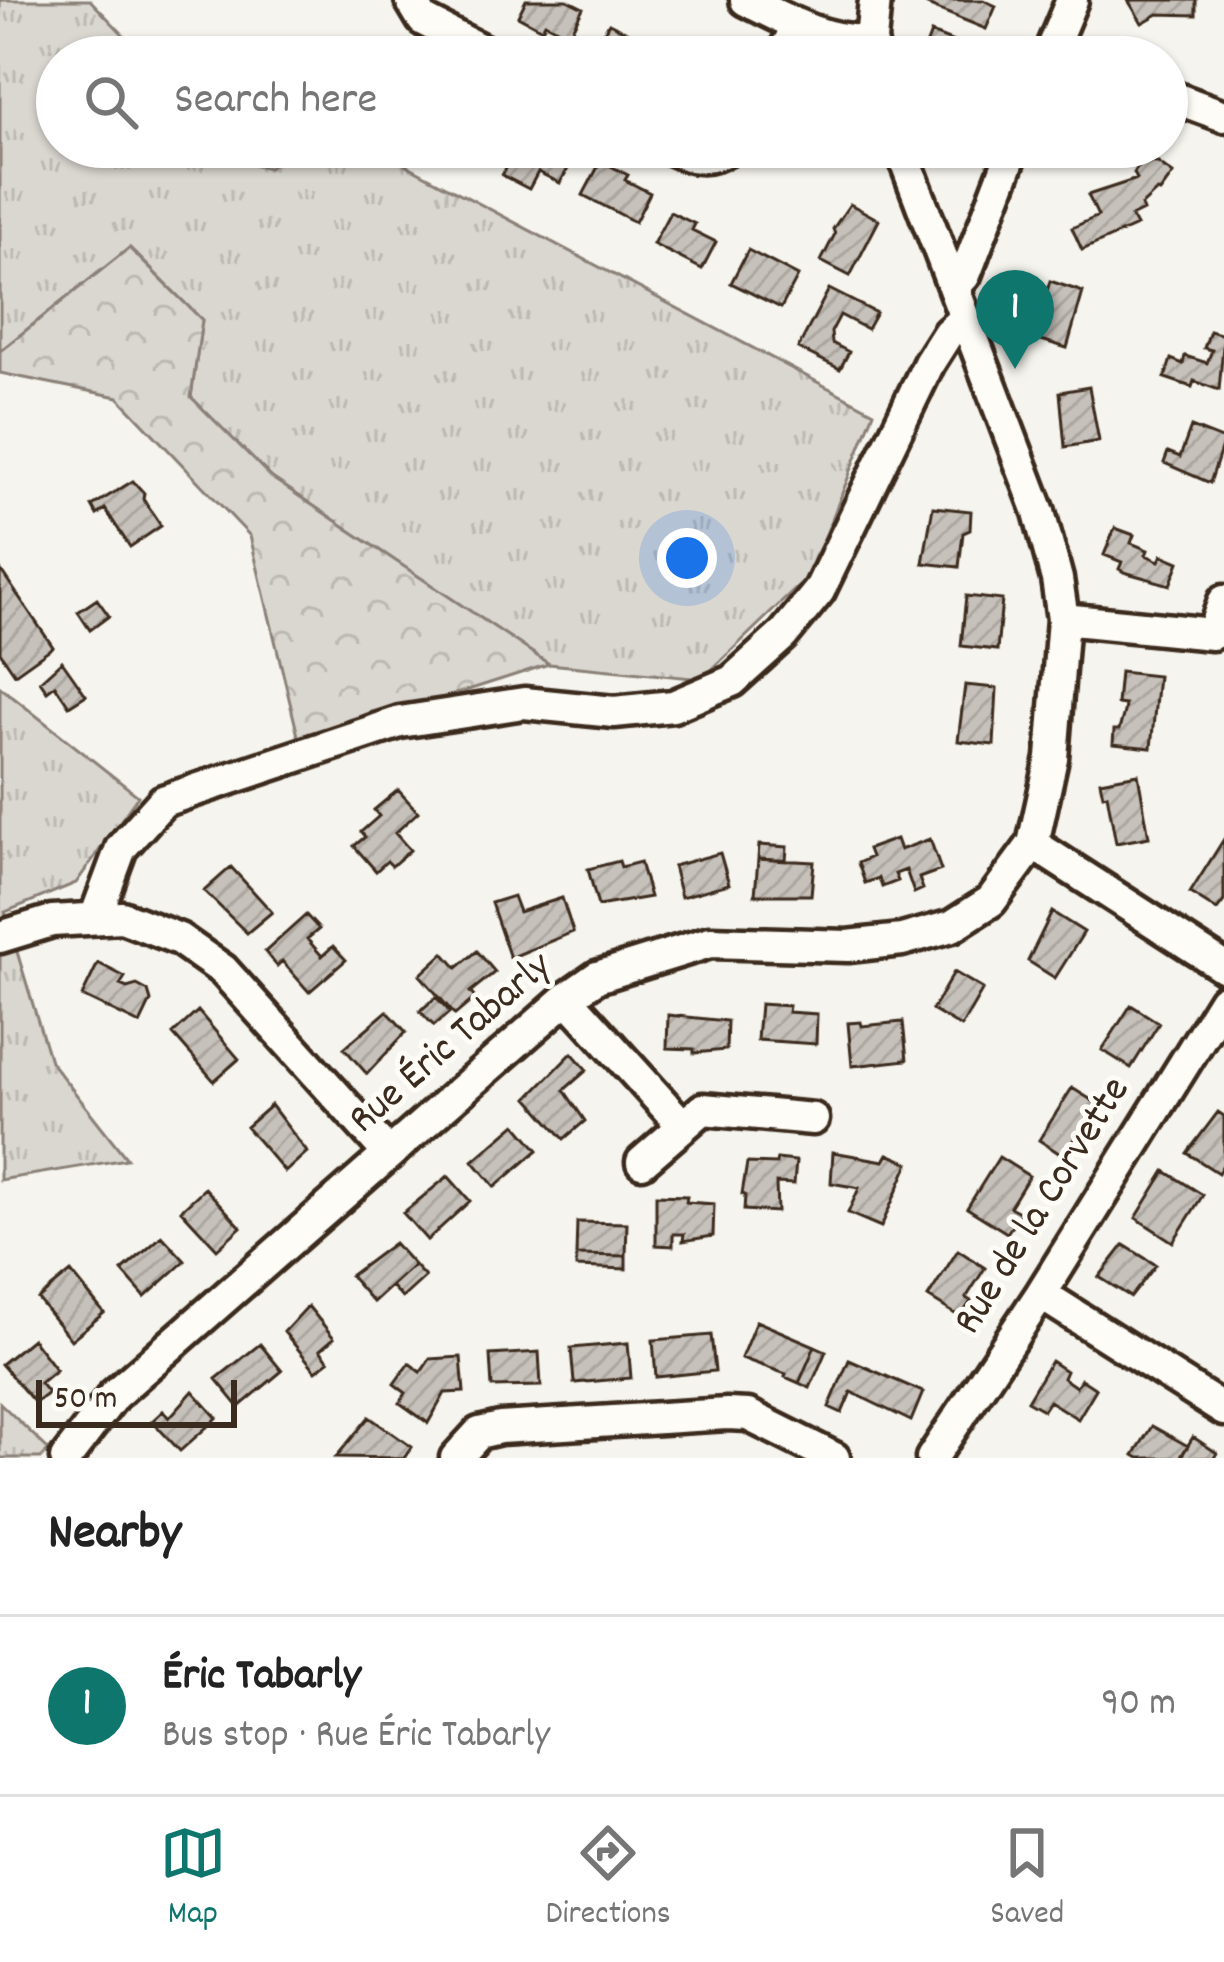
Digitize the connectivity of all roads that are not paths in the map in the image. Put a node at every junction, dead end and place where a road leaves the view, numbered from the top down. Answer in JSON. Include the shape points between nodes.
{"nodes":[{"id":1,"x":411,"y":0,"type":"edge"},
{"id":2,"x":746,"y":0,"type":"edge"},
{"id":3,"x":875,"y":0,"type":"edge"},
{"id":4,"x":1072,"y":0,"type":"edge"},
{"id":5,"x":798,"y":26,"type":"junction"},
{"id":6,"x":454,"y":36,"type":"edge"},
{"id":7,"x":793,"y":36,"type":"edge"},
{"id":8,"x":832,"y":36,"type":"edge"},
{"id":9,"x":873,"y":36,"type":"edge"},
{"id":10,"x":1060,"y":36,"type":"edge"},
{"id":11,"x":1188,"y":103,"type":"edge"},
{"id":12,"x":1224,"y":116,"type":"edge"},
{"id":13,"x":908,"y":168,"type":"edge"},
{"id":14,"x":1006,"y":168,"type":"edge"},
{"id":15,"x":954,"y":287,"type":"junction"},
{"id":16,"x":965,"y":318,"type":"junction"},
{"id":17,"x":1224,"y":601,"type":"edge"},
{"id":18,"x":1063,"y":620,"type":"junction"},
{"id":19,"x":1034,"y":844,"type":"junction"},
{"id":20,"x":95,"y":918,"type":"junction"},
{"id":21,"x":0,"y":937,"type":"edge"},
{"id":22,"x":1224,"y":967,"type":"edge"},
{"id":23,"x":567,"y":998,"type":"junction"},
{"id":24,"x":1224,"y":1000,"type":"edge"},
{"id":25,"x":813,"y":1119,"type":"dead end"},
{"id":26,"x":682,"y":1126,"type":"junction"},
{"id":27,"x":389,"y":1154,"type":"junction"},
{"id":28,"x":642,"y":1162,"type":"dead end"},
{"id":29,"x":1041,"y":1294,"type":"junction"},
{"id":30,"x":1224,"y":1410,"type":"edge"},
{"id":31,"x":66,"y":1458,"type":"edge"},
{"id":32,"x":455,"y":1458,"type":"edge"},
{"id":33,"x":834,"y":1458,"type":"edge"},
{"id":34,"x":932,"y":1458,"type":"edge"}],
"edges":[{"from":1,"to":6,"type":"street","via":[[423,20]]},
{"from":2,"to":5,"type":"street"},
{"from":3,"to":9,"type":"street"},
{"from":4,"to":10,"type":"street"},
{"from":5,"to":7,"type":"street"},
{"from":5,"to":8,"type":"street"},
{"from":11,"to":12,"type":"street"},
{"from":13,"to":15,"type":"street","name":"Rue Éric Tabarly"},
{"from":14,"to":15,"type":"street"},
{"from":15,"to":16,"type":"street","name":"Rue Éric Tabarly"},
{"from":16,"to":18,"type":"street","name":"Rue Éric Tabarly","via":[[1039,512]]},
{"from":16,"to":20,"type":"street","via":[[929,363],[819,592],[732,681],[673,706],[614,712],[524,703],[400,722],[163,801],[122,848]]},
{"from":17,"to":18,"type":"street","via":[[1212,634]]},
{"from":18,"to":19,"type":"street","name":"Rue Éric Tabarly","via":[[1052,758]]},
{"from":19,"to":22,"type":"street"},
{"from":19,"to":23,"type":"street","name":"Rue Éric Tabarly","via":[[992,901],[952,926],[848,946],[710,941],[597,977]]},
{"from":20,"to":21,"type":"street","via":[[52,920]]},
{"from":20,"to":27,"type":"street","via":[[122,917],[179,939],[223,970]]},
{"from":23,"to":26,"type":"street"},
{"from":23,"to":27,"type":"street","name":"Rue Éric Tabarly"},
{"from":24,"to":29,"type":"street","name":"Rue de la Corvette"},
{"from":25,"to":26,"type":"street","via":[[703,1109]]},
{"from":26,"to":28,"type":"street"},
{"from":27,"to":31,"type":"street","name":"Rue Éric Tabarly","via":[[114,1396]]},
{"from":29,"to":30,"type":"street"},
{"from":29,"to":34,"type":"street","name":"Rue de la Corvette"},
{"from":32,"to":33,"type":"street","via":[[479,1433],[500,1428],[748,1414]]}]}
